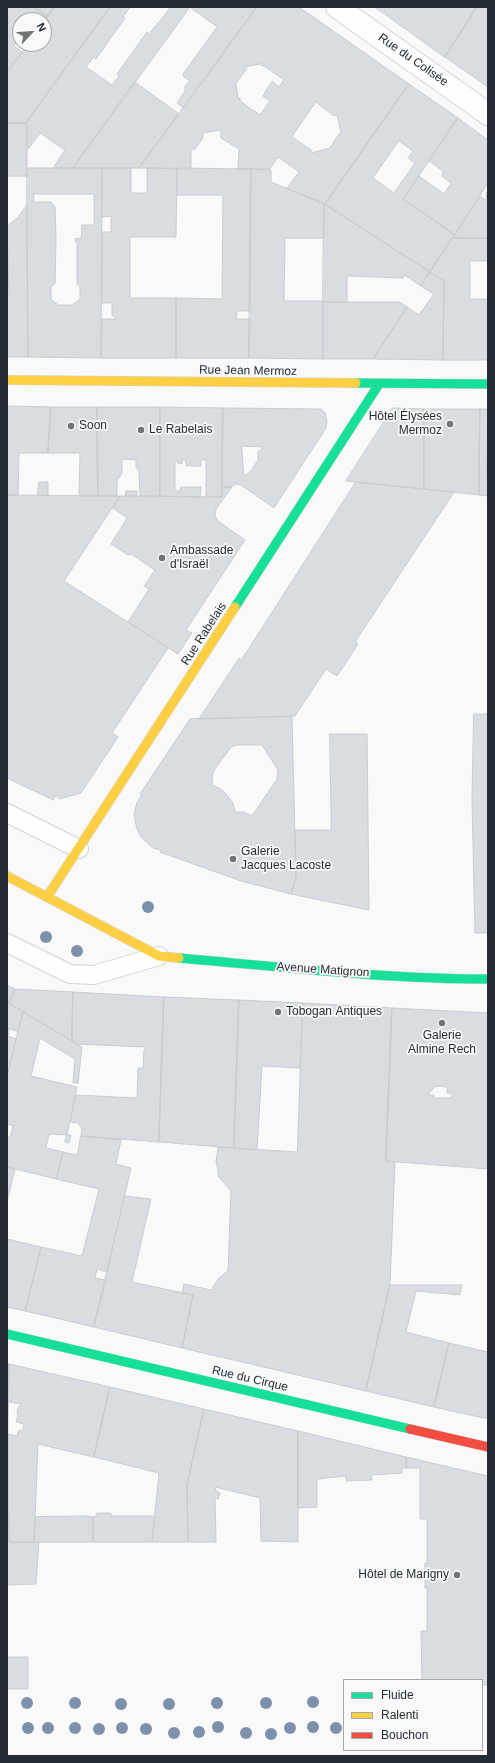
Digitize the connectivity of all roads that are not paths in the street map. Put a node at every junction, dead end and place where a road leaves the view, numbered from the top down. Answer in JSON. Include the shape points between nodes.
{"nodes":[{"id":1,"x":337,"y":7,"type":"edge"},
{"id":2,"x":488,"y":114,"type":"edge"},
{"id":3,"x":7,"y":380,"type":"edge"},
{"id":4,"x":379,"y":384,"type":"junction"},
{"id":5,"x":488,"y":384,"type":"edge"},
{"id":6,"x":7,"y":813,"type":"edge"},
{"id":7,"x":79,"y":848,"type":"junction"},
{"id":8,"x":7,"y":876,"type":"edge"},
{"id":9,"x":47,"y":897,"type":"junction"},
{"id":10,"x":7,"y":943,"type":"edge"},
{"id":11,"x":159,"y":956,"type":"junction"},
{"id":12,"x":488,"y":979,"type":"edge"},
{"id":13,"x":7,"y":1334,"type":"edge"},
{"id":14,"x":488,"y":1447,"type":"edge"}],
"edges":[{"from":1,"to":2,"type":"street","name":"Rue du Colisée"},
{"from":3,"to":4,"type":"street","name":"Rue Jean Mermoz"},
{"from":4,"to":5,"type":"street","name":"Rue Jean Mermoz"},
{"from":4,"to":7,"type":"street","name":"Rue Rabelais"},
{"from":6,"to":7,"type":"lane"},
{"from":7,"to":9,"type":"street","name":"Rue Rabelais"},
{"from":8,"to":9,"type":"street","name":"Avenue Matignon"},
{"from":9,"to":11,"type":"street","name":"Avenue Matignon"},
{"from":10,"to":11,"type":"lane","name":"Avenue Matignon","via":[[70,974],[94,975]]},
{"from":11,"to":12,"type":"street","name":"Avenue Matignon","via":[[311,970],[448,979]]},
{"from":13,"to":14,"type":"street","name":"Rue du Cirque"}]}
